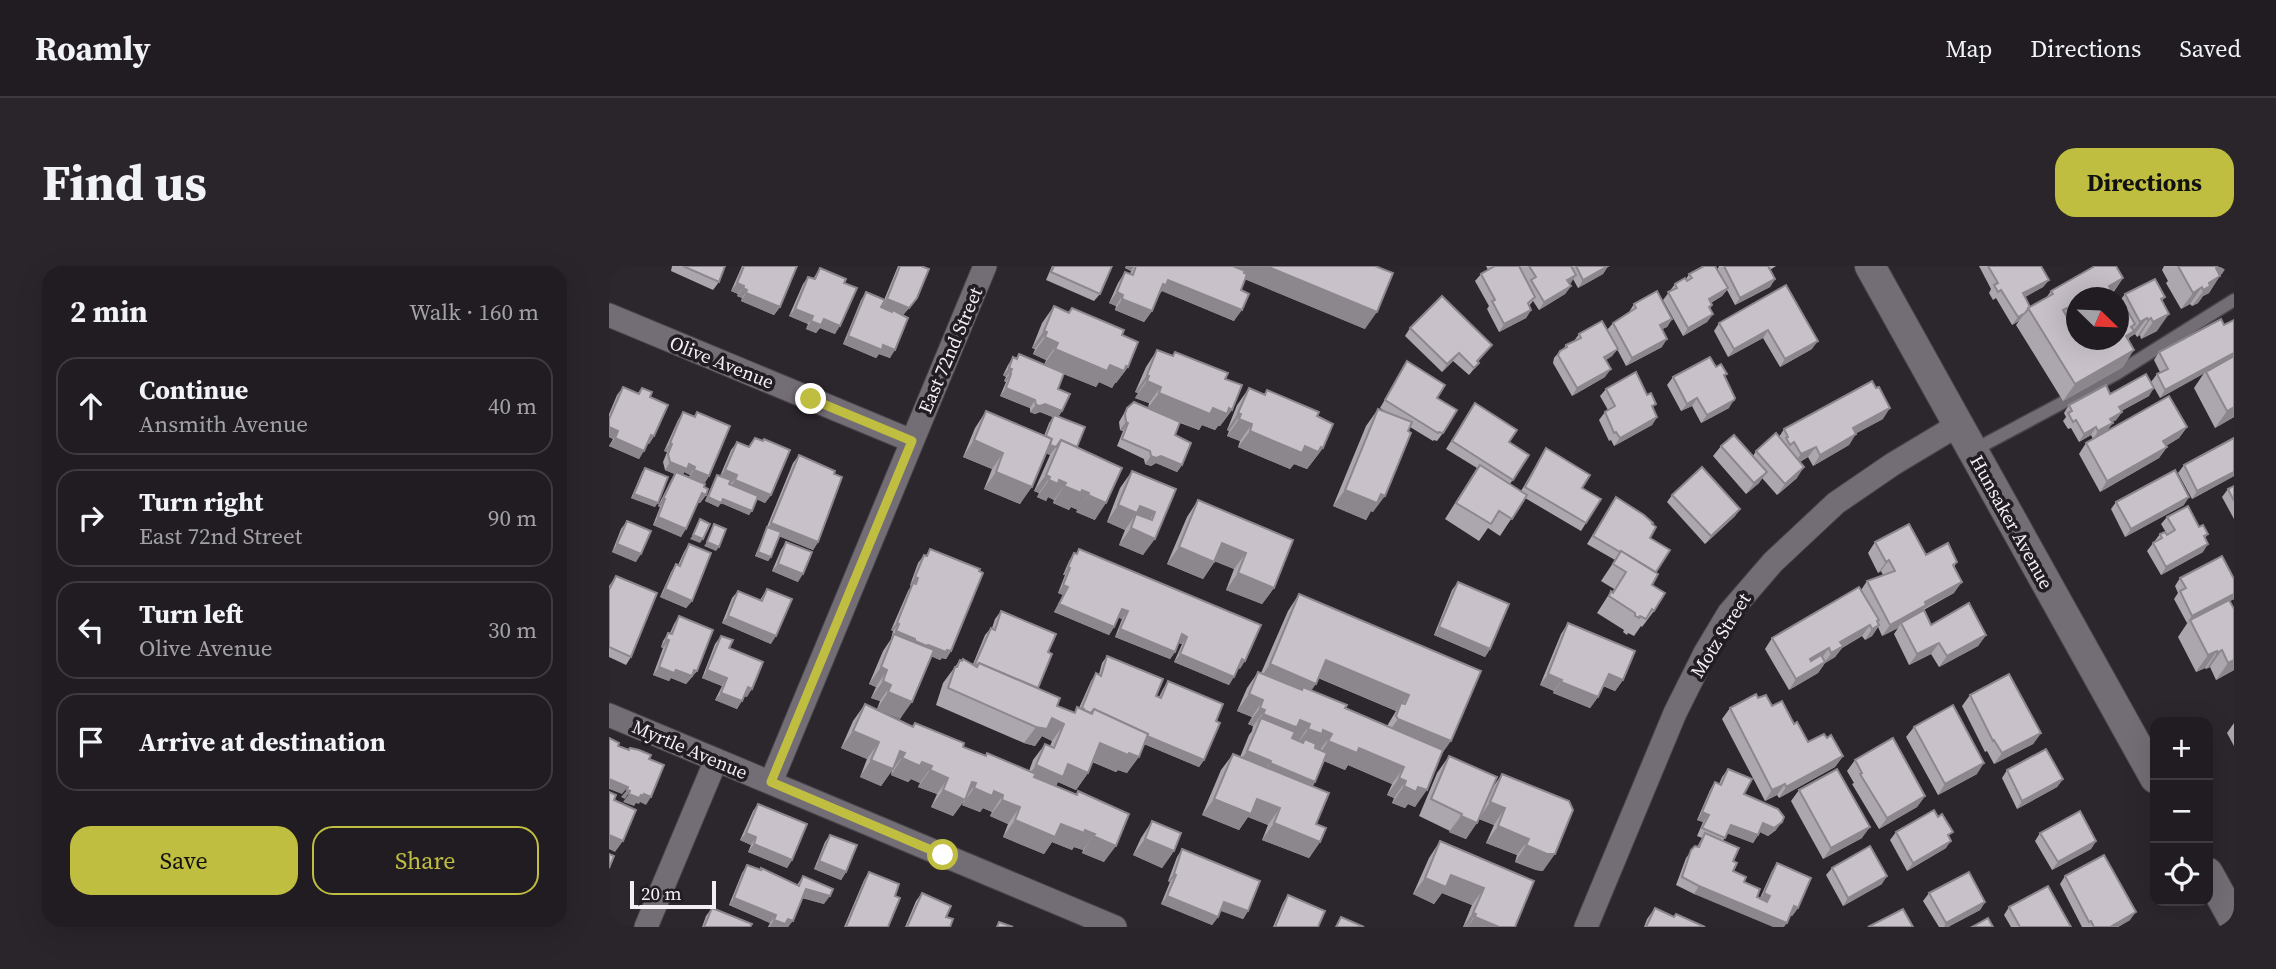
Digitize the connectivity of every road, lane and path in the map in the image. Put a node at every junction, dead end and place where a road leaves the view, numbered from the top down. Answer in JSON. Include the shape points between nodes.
{"nodes":[{"id":1,"x":985,"y":266,"type":"edge"},
{"id":2,"x":1870,"y":266,"type":"edge"},
{"id":3,"x":2234,"y":300,"type":"edge"},
{"id":4,"x":609,"y":315,"type":"edge"},
{"id":5,"x":1966,"y":438,"type":"junction"},
{"id":6,"x":912,"y":441,"type":"junction"},
{"id":7,"x":609,"y":715,"type":"edge"},
{"id":8,"x":716,"y":760,"type":"junction"},
{"id":9,"x":2150,"y":769,"type":"edge"},
{"id":10,"x":771,"y":782,"type":"junction"},
{"id":11,"x":2213,"y":882,"type":"edge"},
{"id":12,"x":2234,"y":920,"type":"edge"},
{"id":13,"x":646,"y":927,"type":"edge"},
{"id":14,"x":1115,"y":927,"type":"edge"},
{"id":15,"x":1586,"y":927,"type":"edge"}],
"edges":[{"from":1,"to":6,"type":"street","name":"East 72nd Street"},
{"from":2,"to":5,"type":"street","name":"Hunsaker Avenue"},
{"from":3,"to":5,"type":"lane","via":[[2116,374]]},
{"from":4,"to":6,"type":"street","name":"Olive Avenue"},
{"from":5,"to":9,"type":"street","name":"Hunsaker Avenue"},
{"from":5,"to":15,"type":"street","name":"Motz Street","via":[[1893,464],[1836,503],[1773,562],[1729,613],[1675,713]]},
{"from":6,"to":10,"type":"street","name":"East 72nd Street"},
{"from":7,"to":8,"type":"street","name":"Myrtle Avenue"},
{"from":8,"to":10,"type":"street","name":"Myrtle Avenue"},
{"from":8,"to":13,"type":"street"},
{"from":10,"to":14,"type":"street","name":"Myrtle Avenue"},
{"from":11,"to":12,"type":"street"}]}
